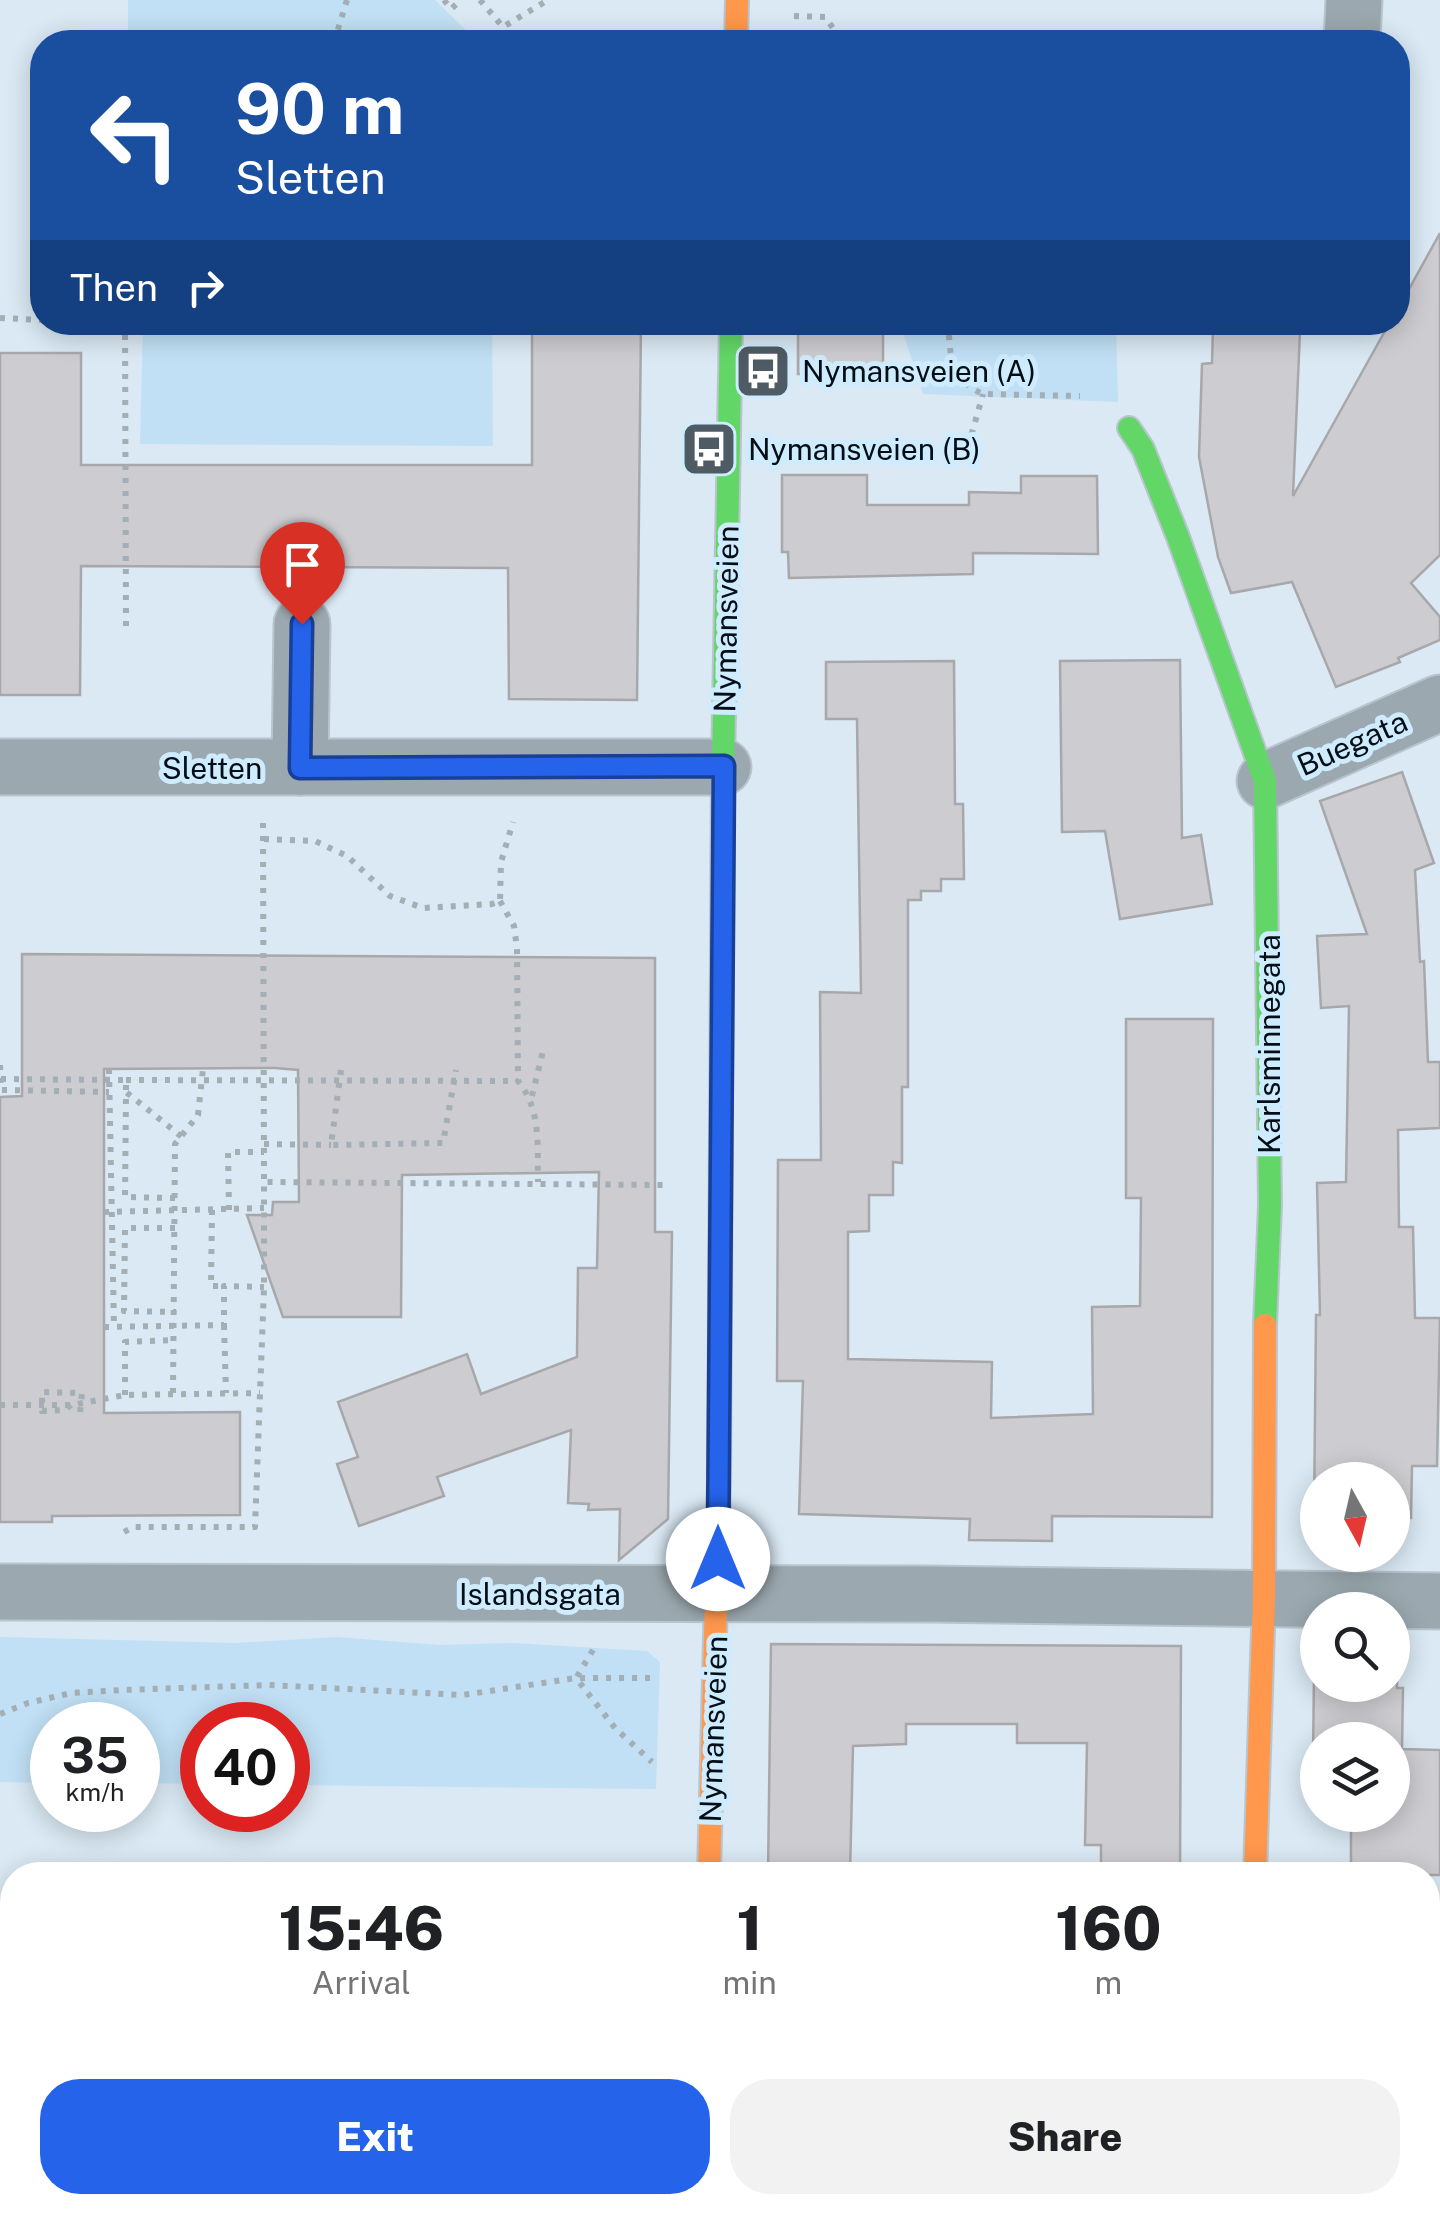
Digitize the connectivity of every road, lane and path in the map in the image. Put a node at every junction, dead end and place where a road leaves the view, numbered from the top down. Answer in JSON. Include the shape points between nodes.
{"nodes":[{"id":1,"x":347,"y":0,"type":"edge"},
{"id":2,"x":444,"y":0,"type":"edge"},
{"id":3,"x":461,"y":0,"type":"edge"},
{"id":4,"x":480,"y":0,"type":"edge"},
{"id":5,"x":548,"y":0,"type":"edge"},
{"id":6,"x":737,"y":0,"type":"edge"},
{"id":7,"x":1354,"y":0,"type":"edge"},
{"id":8,"x":794,"y":16,"type":"dead end"},
{"id":9,"x":338,"y":30,"type":"edge"},
{"id":10,"x":736,"y":30,"type":"edge"},
{"id":11,"x":834,"y":30,"type":"edge"},
{"id":12,"x":1353,"y":30,"type":"edge"},
{"id":13,"x":0,"y":318,"type":"edge"},
{"id":14,"x":30,"y":319,"type":"edge"},
{"id":15,"x":126,"y":335,"type":"edge"},
{"id":16,"x":732,"y":335,"type":"edge"},
{"id":17,"x":949,"y":335,"type":"edge"},
{"id":18,"x":983,"y":394,"type":"junction"},
{"id":19,"x":1129,"y":428,"type":"joint"},
{"id":20,"x":968,"y":447,"type":"dead end"},
{"id":21,"x":302,"y":624,"type":"dead end"},
{"id":22,"x":126,"y":628,"type":"dead end"},
{"id":23,"x":1440,"y":703,"type":"edge"},
{"id":24,"x":724,"y":766,"type":"junction"},
{"id":25,"x":0,"y":767,"type":"edge"},
{"id":26,"x":300,"y":768,"type":"junction"},
{"id":27,"x":1264,"y":782,"type":"junction"},
{"id":28,"x":515,"y":814,"type":"dead end"},
{"id":29,"x":264,"y":820,"type":"dead end"},
{"id":30,"x":264,"y":839,"type":"junction"},
{"id":31,"x":500,"y":901,"type":"junction"},
{"id":32,"x":543,"y":1052,"type":"dead end"},
{"id":33,"x":0,"y":1065,"type":"edge"},
{"id":34,"x":109,"y":1069,"type":"dead end"},
{"id":35,"x":203,"y":1069,"type":"dead end"},
{"id":36,"x":341,"y":1070,"type":"dead end"},
{"id":37,"x":456,"y":1070,"type":"dead end"},
{"id":38,"x":1,"y":1079,"type":"edge"},
{"id":39,"x":126,"y":1080,"type":"junction"},
{"id":40,"x":266,"y":1080,"type":"junction"},
{"id":41,"x":518,"y":1081,"type":"junction"},
{"id":42,"x":109,"y":1092,"type":"junction"},
{"id":43,"x":126,"y":1092,"type":"junction"},
{"id":44,"x":532,"y":1098,"type":"junction"},
{"id":45,"x":182,"y":1136,"type":"junction"},
{"id":46,"x":331,"y":1145,"type":"junction"},
{"id":47,"x":264,"y":1148,"type":"junction"},
{"id":48,"x":264,"y":1182,"type":"junction"},
{"id":49,"x":538,"y":1182,"type":"junction"},
{"id":50,"x":670,"y":1185,"type":"dead end"},
{"id":51,"x":175,"y":1198,"type":"junction"},
{"id":52,"x":264,"y":1208,"type":"junction"},
{"id":53,"x":212,"y":1210,"type":"junction"},
{"id":54,"x":230,"y":1210,"type":"junction"},
{"id":55,"x":176,"y":1211,"type":"junction"},
{"id":56,"x":108,"y":1212,"type":"junction"},
{"id":57,"x":175,"y":1228,"type":"junction"},
{"id":58,"x":224,"y":1286,"type":"junction"},
{"id":59,"x":264,"y":1287,"type":"junction"},
{"id":60,"x":176,"y":1312,"type":"junction"},
{"id":61,"x":224,"y":1324,"type":"junction"},
{"id":62,"x":176,"y":1325,"type":"junction"},
{"id":63,"x":104,"y":1327,"type":"dead end"},
{"id":64,"x":114,"y":1327,"type":"junction"},
{"id":65,"x":175,"y":1340,"type":"junction"},
{"id":66,"x":226,"y":1393,"type":"junction"},
{"id":67,"x":260,"y":1393,"type":"junction"},
{"id":68,"x":173,"y":1394,"type":"junction"},
{"id":69,"x":125,"y":1395,"type":"junction"},
{"id":70,"x":0,"y":1404,"type":"edge"},
{"id":71,"x":72,"y":1404,"type":"junction"},
{"id":72,"x":80,"y":1412,"type":"dead end"},
{"id":73,"x":121,"y":1535,"type":"dead end"},
{"id":74,"x":0,"y":1592,"type":"edge"},
{"id":75,"x":597,"y":1594,"type":"junction"},
{"id":76,"x":718,"y":1594,"type":"junction"},
{"id":77,"x":1264,"y":1598,"type":"junction"},
{"id":78,"x":1440,"y":1601,"type":"edge"},
{"id":79,"x":576,"y":1678,"type":"junction"},
{"id":80,"x":668,"y":1678,"type":"dead end"},
{"id":81,"x":0,"y":1714,"type":"edge"},
{"id":82,"x":653,"y":1763,"type":"dead end"},
{"id":83,"x":709,"y":1862,"type":"edge"},
{"id":84,"x":1254,"y":1862,"type":"edge"}],
"edges":[{"from":1,"to":9,"type":"path"},
{"from":2,"to":3,"type":"path","via":[[451,9]]},
{"from":4,"to":5,"type":"path","via":[[502,27]]},
{"from":6,"to":10,"type":"street"},
{"from":7,"to":12,"type":"street"},
{"from":8,"to":11,"type":"path","via":[[825,17]]},
{"from":13,"to":14,"type":"path"},
{"from":15,"to":22,"type":"path"},
{"from":16,"to":24,"type":"street","name":"Nymansveien"},
{"from":17,"to":18,"type":"path","via":[[957,378]]},
{"from":18,"to":19,"type":"path","via":[[1102,400]]},
{"from":18,"to":20,"type":"path"},
{"from":19,"to":27,"type":"street","name":"Karlsminnegata","via":[[1178,537]]},
{"from":21,"to":26,"type":"street","name":"Sletten"},
{"from":23,"to":27,"type":"street","name":"Buegata"},
{"from":24,"to":26,"type":"street","name":"Sletten"},
{"from":24,"to":76,"type":"street","name":"Nymansveien"},
{"from":25,"to":26,"type":"street","name":"Sletten"},
{"from":27,"to":77,"type":"street","name":"Karlsminnegata","via":[[1270,1205]]},
{"from":28,"to":31,"type":"path","via":[[500,862]]},
{"from":29,"to":30,"type":"path"},
{"from":30,"to":31,"type":"path","via":[[315,841],[347,856],[390,896],[423,908]]},
{"from":30,"to":40,"type":"path"},
{"from":31,"to":41,"type":"path","via":[[517,948]]},
{"from":32,"to":44,"type":"path"},
{"from":33,"to":38,"type":"path"},
{"from":34,"to":42,"type":"path"},
{"from":35,"to":45,"type":"path","via":[[198,1115]]},
{"from":36,"to":46,"type":"path"},
{"from":37,"to":46,"type":"path","via":[[444,1143]]},
{"from":38,"to":39,"type":"path"},
{"from":38,"to":42,"type":"path","via":[[1,1090]]},
{"from":39,"to":40,"type":"path"},
{"from":39,"to":43,"type":"path"},
{"from":40,"to":41,"type":"path"},
{"from":40,"to":47,"type":"path"},
{"from":41,"to":44,"type":"path"},
{"from":42,"to":56,"type":"path"},
{"from":43,"to":45,"type":"path"},
{"from":43,"to":51,"type":"path","via":[[126,1197]]},
{"from":44,"to":49,"type":"path"},
{"from":45,"to":51,"type":"path","via":[[175,1144]]},
{"from":46,"to":47,"type":"path"},
{"from":47,"to":48,"type":"path"},
{"from":47,"to":54,"type":"path","via":[[228,1152]]},
{"from":48,"to":49,"type":"path"},
{"from":48,"to":52,"type":"path"},
{"from":49,"to":50,"type":"path"},
{"from":51,"to":55,"type":"path"},
{"from":52,"to":54,"type":"path"},
{"from":52,"to":59,"type":"path"},
{"from":53,"to":54,"type":"path"},
{"from":53,"to":55,"type":"path"},
{"from":53,"to":58,"type":"path","via":[[212,1286]]},
{"from":55,"to":56,"type":"path"},
{"from":55,"to":57,"type":"path"},
{"from":56,"to":64,"type":"path"},
{"from":57,"to":60,"type":"path"},
{"from":57,"to":60,"type":"path","via":[[125,1228],[124,1312]]},
{"from":58,"to":59,"type":"path"},
{"from":58,"to":61,"type":"path"},
{"from":59,"to":67,"type":"path"},
{"from":60,"to":62,"type":"path"},
{"from":61,"to":62,"type":"path"},
{"from":61,"to":66,"type":"path"},
{"from":62,"to":64,"type":"path"},
{"from":62,"to":65,"type":"path"},
{"from":63,"to":64,"type":"path"},
{"from":65,"to":68,"type":"path"},
{"from":65,"to":69,"type":"path","via":[[125,1342]]},
{"from":66,"to":67,"type":"path"},
{"from":66,"to":68,"type":"path"},
{"from":67,"to":73,"type":"path","via":[[255,1528],[133,1528]]},
{"from":68,"to":69,"type":"path"},
{"from":69,"to":71,"type":"path"},
{"from":70,"to":71,"type":"path"},
{"from":71,"to":72,"type":"path","via":[[42,1411],[42,1392],[82,1393]]},
{"from":74,"to":75,"type":"street","name":"Islandsgata"},
{"from":75,"to":76,"type":"street","name":"Islandsgata"},
{"from":75,"to":79,"type":"path","via":[[596,1644]]},
{"from":76,"to":77,"type":"street","name":"Islandsgata"},
{"from":76,"to":83,"type":"street","name":"Nymansveien"},
{"from":77,"to":78,"type":"street","name":"Islandsgata"},
{"from":77,"to":84,"type":"street","name":"Karlsminnegata"},
{"from":79,"to":80,"type":"path"},
{"from":79,"to":81,"type":"path","via":[[462,1695],[269,1685],[72,1692]]},
{"from":79,"to":82,"type":"path"}]}
